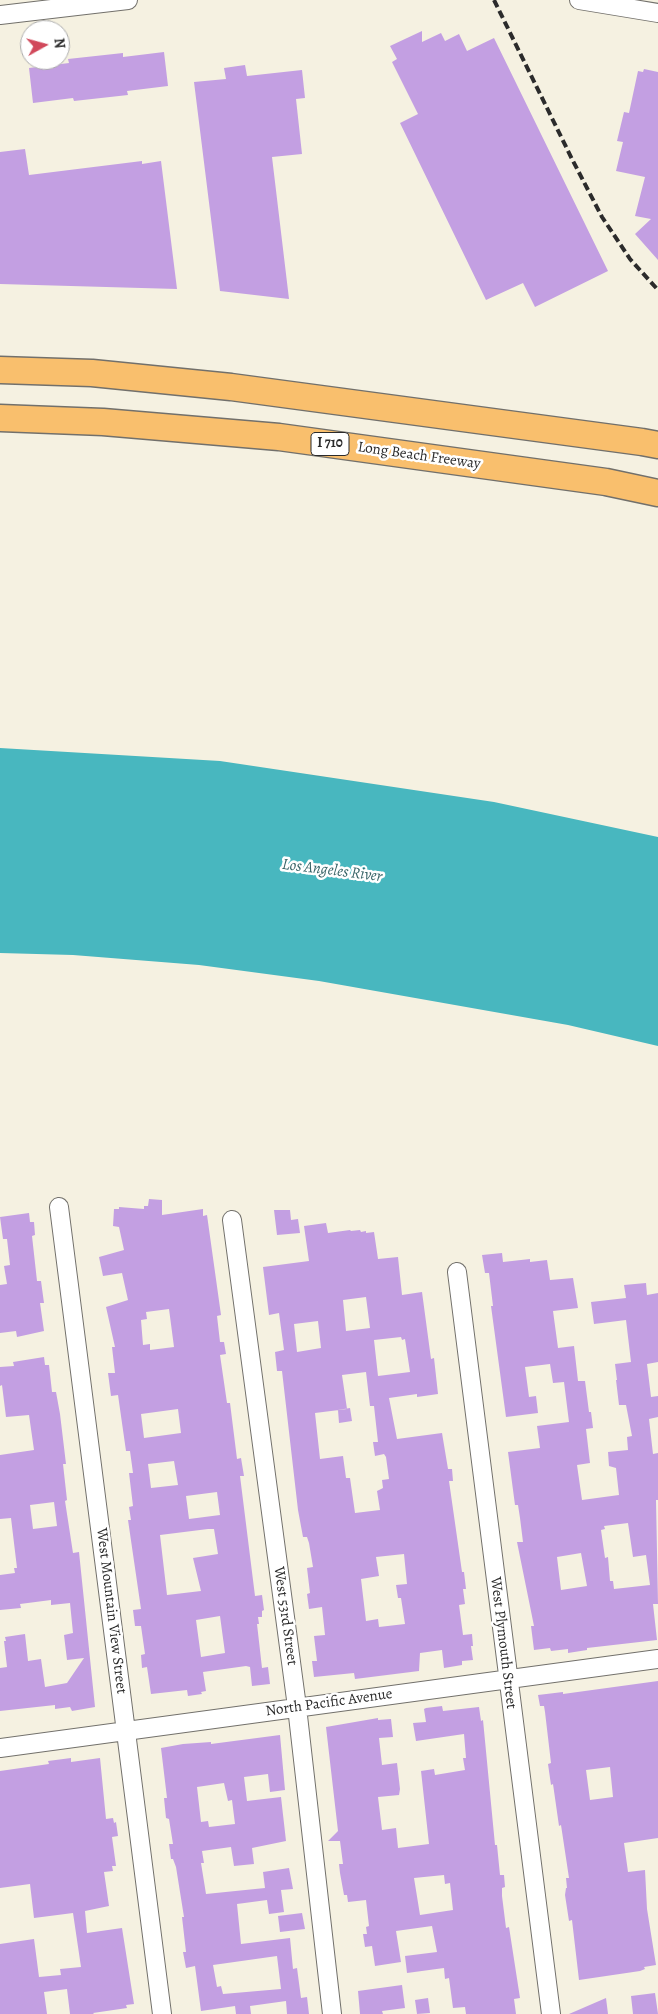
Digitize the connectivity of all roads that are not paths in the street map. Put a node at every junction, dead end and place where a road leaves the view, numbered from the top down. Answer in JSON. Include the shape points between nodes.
{"nodes":[{"id":1,"x":128,"y":0,"type":"edge"},
{"id":2,"x":579,"y":0,"type":"edge"},
{"id":3,"x":658,"y":12,"type":"edge"},
{"id":4,"x":0,"y":14,"type":"edge"},
{"id":5,"x":0,"y":370,"type":"edge"},
{"id":6,"x":0,"y":418,"type":"edge"},
{"id":7,"x":658,"y":445,"type":"edge"},
{"id":8,"x":658,"y":493,"type":"edge"},
{"id":9,"x":59,"y":1207,"type":"dead end"},
{"id":10,"x":232,"y":1220,"type":"dead end"},
{"id":11,"x":457,"y":1272,"type":"dead end"},
{"id":12,"x":658,"y":1659,"type":"edge"},
{"id":13,"x":508,"y":1678,"type":"junction"},
{"id":14,"x":297,"y":1707,"type":"junction"},
{"id":15,"x":126,"y":1732,"type":"junction"},
{"id":16,"x":0,"y":1748,"type":"edge"},
{"id":17,"x":162,"y":2014,"type":"edge"},
{"id":18,"x":332,"y":2014,"type":"edge"},
{"id":19,"x":551,"y":2014,"type":"edge"}],
"edges":[{"from":1,"to":4,"type":"street"},
{"from":2,"to":3,"type":"street"},
{"from":5,"to":7,"type":"highway","via":[[92,373],[231,388]]},
{"from":6,"to":8,"type":"highway","name":"Long Beach Freeway","number":"I 710","via":[[103,422],[279,437],[606,482]]},
{"from":9,"to":15,"type":"street","name":"West Mountain View Street"},
{"from":10,"to":14,"type":"street","name":"West 53rd Street"},
{"from":11,"to":13,"type":"street","name":"West Plymouth Street"},
{"from":12,"to":13,"type":"street","name":"North Pacific Avenue"},
{"from":13,"to":14,"type":"street","name":"North Pacific Avenue"},
{"from":13,"to":19,"type":"street","name":"West Plymouth Street"},
{"from":14,"to":15,"type":"street","name":"North Pacific Avenue"},
{"from":14,"to":18,"type":"street","name":"West 53rd Street"},
{"from":15,"to":16,"type":"street","name":"North Pacific Avenue"},
{"from":15,"to":17,"type":"street","name":"West Mountain View Street"}]}
